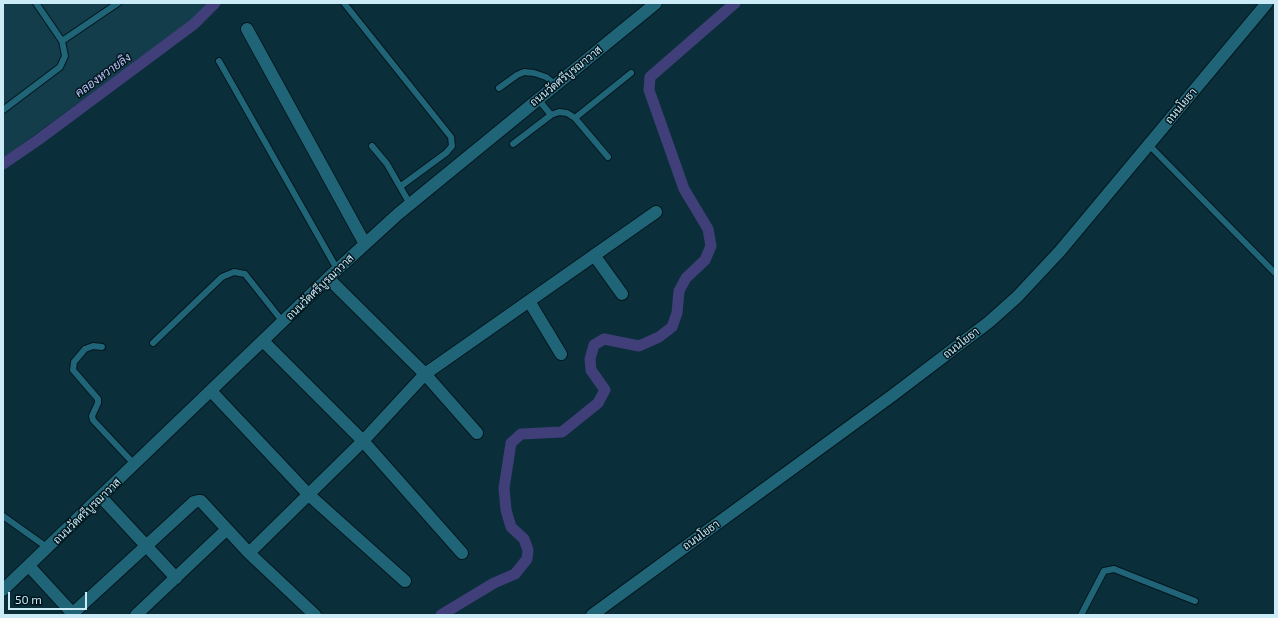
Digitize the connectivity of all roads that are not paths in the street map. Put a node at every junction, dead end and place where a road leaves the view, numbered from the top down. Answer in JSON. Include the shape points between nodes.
{"nodes":[{"id":1,"x":36,"y":3,"type":"edge"},
{"id":2,"x":118,"y":3,"type":"edge"},
{"id":3,"x":344,"y":3,"type":"edge"},
{"id":4,"x":656,"y":3,"type":"edge"},
{"id":5,"x":1267,"y":3,"type":"edge"},
{"id":6,"x":247,"y":29,"type":"dead end"},
{"id":7,"x":62,"y":41,"type":"junction"},
{"id":8,"x":219,"y":61,"type":"dead end"},
{"id":9,"x":631,"y":73,"type":"dead end"},
{"id":10,"x":556,"y":85,"type":"junction"},
{"id":11,"x":499,"y":88,"type":"dead end"},
{"id":12,"x":538,"y":99,"type":"junction"},
{"id":13,"x":3,"y":110,"type":"edge"},
{"id":14,"x":551,"y":115,"type":"junction"},
{"id":15,"x":575,"y":118,"type":"junction"},
{"id":16,"x":513,"y":144,"type":"dead end"},
{"id":17,"x":1149,"y":145,"type":"junction"},
{"id":18,"x":372,"y":146,"type":"dead end"},
{"id":19,"x":608,"y":157,"type":"dead end"},
{"id":20,"x":401,"y":186,"type":"junction"},
{"id":21,"x":410,"y":204,"type":"junction"},
{"id":22,"x":656,"y":212,"type":"dead end"},
{"id":23,"x":365,"y":244,"type":"junction"},
{"id":24,"x":594,"y":255,"type":"junction"},
{"id":25,"x":337,"y":269,"type":"junction"},
{"id":26,"x":1275,"y":273,"type":"edge"},
{"id":27,"x":328,"y":278,"type":"junction"},
{"id":28,"x":622,"y":294,"type":"dead end"},
{"id":29,"x":529,"y":301,"type":"junction"},
{"id":30,"x":283,"y":322,"type":"junction"},
{"id":31,"x":263,"y":341,"type":"junction"},
{"id":32,"x":153,"y":343,"type":"dead end"},
{"id":33,"x":102,"y":346,"type":"dead end"},
{"id":34,"x":561,"y":354,"type":"dead end"},
{"id":35,"x":425,"y":374,"type":"junction"},
{"id":36,"x":211,"y":391,"type":"junction"},
{"id":37,"x":477,"y":433,"type":"dead end"},
{"id":38,"x":363,"y":441,"type":"junction"},
{"id":39,"x":135,"y":465,"type":"junction"},
{"id":40,"x":309,"y":495,"type":"junction"},
{"id":41,"x":101,"y":497,"type":"junction"},
{"id":42,"x":3,"y":516,"type":"edge"},
{"id":43,"x":226,"y":530,"type":"junction"},
{"id":44,"x":146,"y":546,"type":"junction"},
{"id":45,"x":48,"y":548,"type":"junction"},
{"id":46,"x":249,"y":553,"type":"junction"},
{"id":47,"x":462,"y":553,"type":"dead end"},
{"id":48,"x":29,"y":566,"type":"junction"},
{"id":49,"x":176,"y":578,"type":"junction"},
{"id":50,"x":405,"y":581,"type":"dead end"},
{"id":51,"x":3,"y":590,"type":"edge"},
{"id":52,"x":1195,"y":601,"type":"dead end"},
{"id":53,"x":73,"y":614,"type":"edge"},
{"id":54,"x":136,"y":615,"type":"edge"},
{"id":55,"x":315,"y":615,"type":"edge"},
{"id":56,"x":592,"y":615,"type":"edge"},
{"id":57,"x":1081,"y":615,"type":"edge"}],
"edges":[{"from":1,"to":7,"type":"lane"},
{"from":2,"to":7,"type":"lane"},
{"from":3,"to":20,"type":"lane","via":[[451,137],[452,146],[446,153]]},
{"from":4,"to":10,"type":"street","name":"ถนนวัดศรีบูรณาวาส"},
{"from":5,"to":17,"type":"street","name":"ถนนโยธา"},
{"from":6,"to":23,"type":"street"},
{"from":7,"to":13,"type":"lane","via":[[65,56],[60,68]]},
{"from":8,"to":25,"type":"lane"},
{"from":9,"to":15,"type":"lane"},
{"from":10,"to":11,"type":"lane","via":[[534,73],[524,72]]},
{"from":10,"to":12,"type":"street","name":"ถนนวัดศรีบูรณาวาส"},
{"from":12,"to":14,"type":"lane"},
{"from":12,"to":21,"type":"street","name":"ถนนวัดศรีบูรณาวาส"},
{"from":14,"to":15,"type":"lane","via":[[559,112]]},
{"from":14,"to":16,"type":"lane"},
{"from":15,"to":19,"type":"lane"},
{"from":17,"to":26,"type":"lane"},
{"from":17,"to":56,"type":"street","name":"ถนนโยธา","via":[[1060,251],[1017,297],[989,322]]},
{"from":18,"to":20,"type":"lane"},
{"from":20,"to":21,"type":"lane"},
{"from":21,"to":23,"type":"street","name":"ถนนวัดศรีบูรณาวาส"},
{"from":22,"to":24,"type":"street"},
{"from":23,"to":25,"type":"street","name":"ถนนวัดศรีบูรณาวาส"},
{"from":24,"to":28,"type":"street"},
{"from":24,"to":29,"type":"street"},
{"from":25,"to":27,"type":"street","name":"ถนนวัดศรีบูรณาวาส"},
{"from":27,"to":30,"type":"street","name":"ถนนวัดศรีบูรณาวาส"},
{"from":27,"to":35,"type":"street"},
{"from":29,"to":34,"type":"street"},
{"from":29,"to":35,"type":"street"},
{"from":30,"to":31,"type":"street","name":"ถนนวัดศรีบูรณาวาส"},
{"from":30,"to":32,"type":"lane","via":[[244,274],[234,272],[222,277]]},
{"from":31,"to":36,"type":"street","name":"ถนนวัดศรีบูรณาวาส"},
{"from":31,"to":38,"type":"street"},
{"from":33,"to":39,"type":"lane","via":[[86,349],[74,362],[73,370],[98,399],[93,420]]},
{"from":35,"to":37,"type":"street"},
{"from":35,"to":38,"type":"street"},
{"from":36,"to":39,"type":"street","name":"ถนนวัดศรีบูรณาวาส"},
{"from":36,"to":40,"type":"street"},
{"from":38,"to":40,"type":"street"},
{"from":38,"to":47,"type":"street"},
{"from":39,"to":41,"type":"street","name":"ถนนวัดศรีบูรณาวาส"},
{"from":40,"to":46,"type":"street"},
{"from":40,"to":50,"type":"street"},
{"from":41,"to":44,"type":"street"},
{"from":41,"to":45,"type":"street","name":"ถนนวัดศรีบูรณาวาส"},
{"from":42,"to":45,"type":"lane"},
{"from":43,"to":44,"type":"street","via":[[201,501],[198,501]]},
{"from":43,"to":46,"type":"street"},
{"from":43,"to":49,"type":"street"},
{"from":44,"to":49,"type":"street"},
{"from":44,"to":53,"type":"street"},
{"from":45,"to":48,"type":"street","name":"ถนนวัดศรีบูรณาวาส"},
{"from":46,"to":55,"type":"street"},
{"from":48,"to":51,"type":"street","name":"ถนนวัดศรีบูรณาวาส"},
{"from":48,"to":53,"type":"street"},
{"from":49,"to":54,"type":"street"},
{"from":52,"to":57,"type":"lane","via":[[1114,569],[1104,571]]}]}
